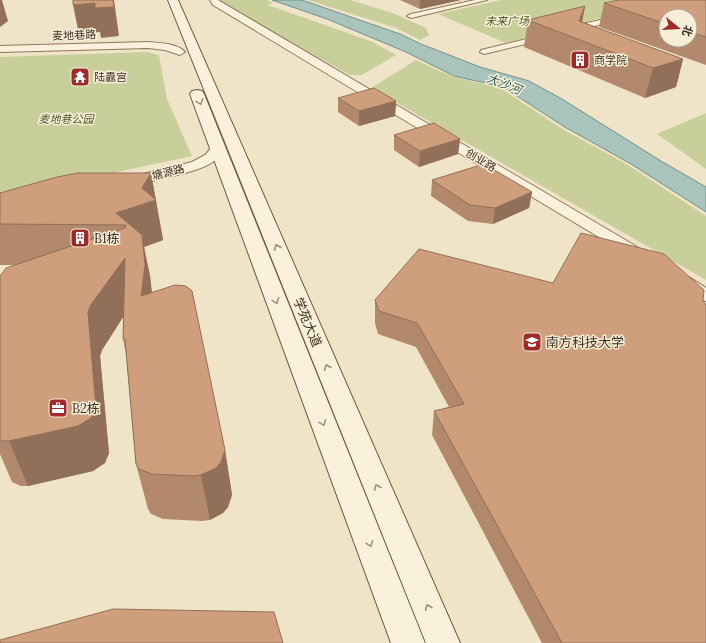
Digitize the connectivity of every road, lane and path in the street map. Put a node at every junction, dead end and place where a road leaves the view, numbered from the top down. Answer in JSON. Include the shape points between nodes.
{"nodes":[{"id":1,"x":160,"y":0,"type":"edge"},
{"id":2,"x":173,"y":0,"type":"edge"},
{"id":3,"x":214,"y":0,"type":"edge"},
{"id":4,"x":484,"y":0,"type":"edge"},
{"id":5,"x":411,"y":16,"type":"dead end"},
{"id":6,"x":626,"y":16,"type":"edge"},
{"id":7,"x":566,"y":30,"type":"edge"},
{"id":8,"x":551,"y":34,"type":"edge"},
{"id":9,"x":148,"y":45,"type":"junction"},
{"id":10,"x":175,"y":45,"type":"junction"},
{"id":11,"x":0,"y":49,"type":"edge"},
{"id":12,"x":484,"y":52,"type":"dead end"},
{"id":13,"x":222,"y":159,"type":"junction"},
{"id":14,"x":116,"y":185,"type":"edge"},
{"id":15,"x":647,"y":259,"type":"edge"},
{"id":16,"x":670,"y":273,"type":"edge"},
{"id":17,"x":706,"y":296,"type":"edge"},
{"id":18,"x":408,"y":643,"type":"edge"},
{"id":19,"x":443,"y":643,"type":"edge"}],
"edges":[{"from":1,"to":10,"type":"main road","name":"学苑大道"},
{"from":19,"to":2,"type":"main road","name":"学苑大道","one_way":true},
{"from":3,"to":15,"type":"street","name":"创业路"},
{"from":4,"to":5,"type":"street"},
{"from":6,"to":7,"type":"street"},
{"from":8,"to":12,"type":"street"},
{"from":9,"to":10,"type":"street","name":"麦地巷路"},
{"from":9,"to":10,"type":"street","name":"麦地巷路"},
{"from":9,"to":11,"type":"street","name":"麦地巷路"},
{"from":10,"to":13,"type":"main road","name":"学苑大道","one_way":true},
{"from":13,"to":14,"type":"street","name":"塘源路","via":[[212,165],[197,165]]},
{"from":13,"to":18,"type":"main road","name":"学苑大道","one_way":true},
{"from":16,"to":17,"type":"street"}]}
